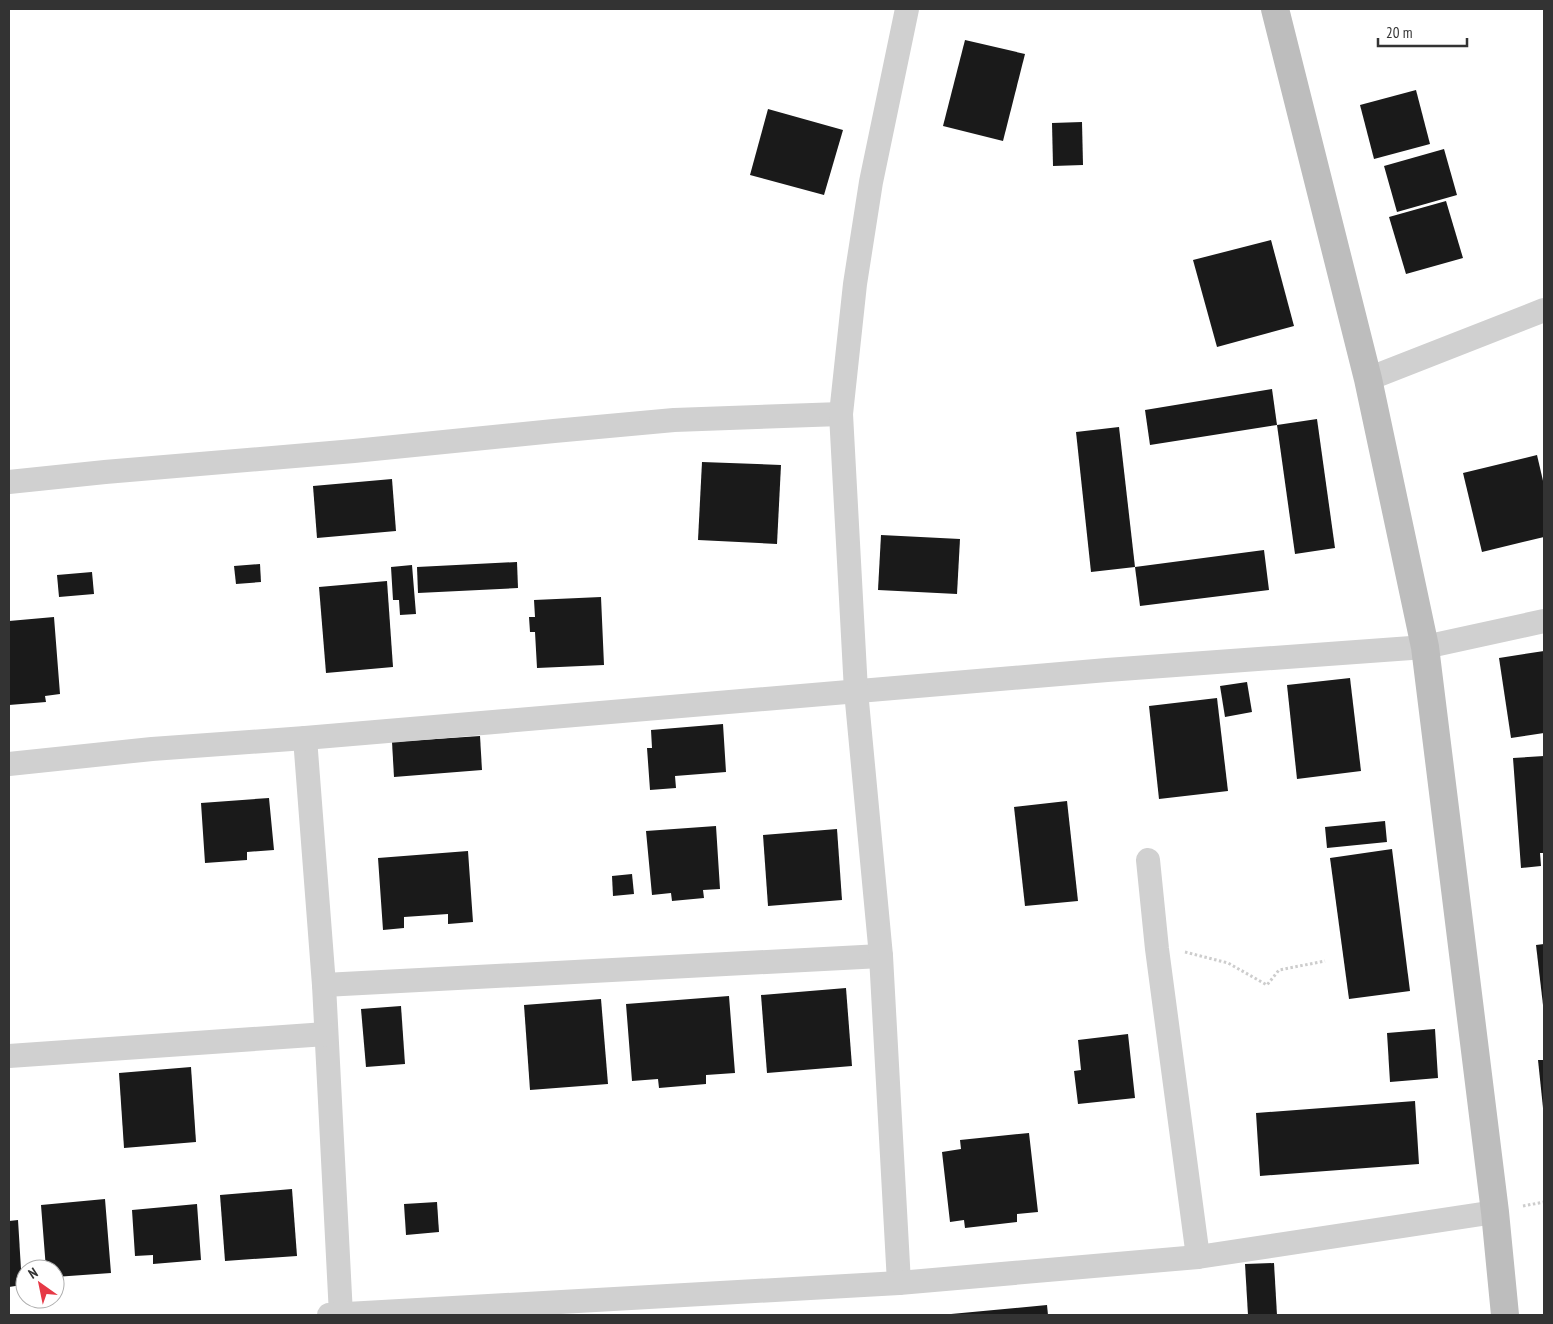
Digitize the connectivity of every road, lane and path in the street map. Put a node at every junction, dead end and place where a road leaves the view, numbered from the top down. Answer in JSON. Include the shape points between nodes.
{"nodes":[{"id":1,"x":908,"y":9,"type":"edge"},
{"id":2,"x":1275,"y":9,"type":"edge"},
{"id":3,"x":1544,"y":310,"type":"edge"},
{"id":4,"x":1368,"y":379,"type":"junction"},
{"id":5,"x":841,"y":414,"type":"junction"},
{"id":6,"x":9,"y":482,"type":"edge"},
{"id":7,"x":1544,"y":621,"type":"edge"},
{"id":8,"x":1425,"y":647,"type":"junction"},
{"id":9,"x":856,"y":691,"type":"junction"},
{"id":10,"x":305,"y":738,"type":"junction"},
{"id":11,"x":9,"y":764,"type":"edge"},
{"id":12,"x":1148,"y":860,"type":"dead end"},
{"id":13,"x":1158,"y":949,"type":"junction"},
{"id":14,"x":881,"y":956,"type":"junction"},
{"id":15,"x":1324,"y":961,"type":"dead end"},
{"id":16,"x":324,"y":985,"type":"junction"},
{"id":17,"x":326,"y":1034,"type":"junction"},
{"id":18,"x":9,"y":1056,"type":"edge"},
{"id":19,"x":1495,"y":1212,"type":"junction"},
{"id":20,"x":1198,"y":1257,"type":"junction"},
{"id":21,"x":899,"y":1283,"type":"junction"},
{"id":22,"x":329,"y":1315,"type":"edge"},
{"id":23,"x":354,"y":1315,"type":"edge"},
{"id":24,"x":1505,"y":1315,"type":"edge"}],
"edges":[{"from":1,"to":5,"type":"street","via":[[871,182],[855,284]]},
{"from":2,"to":4,"type":"street"},
{"from":3,"to":4,"type":"street"},
{"from":4,"to":8,"type":"street"},
{"from":5,"to":6,"type":"street","via":[[674,420]]},
{"from":5,"to":9,"type":"street"},
{"from":7,"to":8,"type":"street"},
{"from":8,"to":9,"type":"street"},
{"from":8,"to":19,"type":"street"},
{"from":9,"to":10,"type":"street"},
{"from":9,"to":14,"type":"street"},
{"from":10,"to":11,"type":"street"},
{"from":10,"to":16,"type":"street"},
{"from":12,"to":13,"type":"street"},
{"from":13,"to":15,"type":"path","via":[[1228,963],[1267,985],[1279,970]]},
{"from":13,"to":20,"type":"street"},
{"from":14,"to":16,"type":"street"},
{"from":14,"to":21,"type":"street"},
{"from":16,"to":17,"type":"street"},
{"from":17,"to":18,"type":"street"},
{"from":17,"to":23,"type":"street"},
{"from":19,"to":20,"type":"street"},
{"from":19,"to":24,"type":"street"},
{"from":20,"to":21,"type":"street"},
{"from":21,"to":23,"type":"street"},
{"from":22,"to":23,"type":"street"}]}
